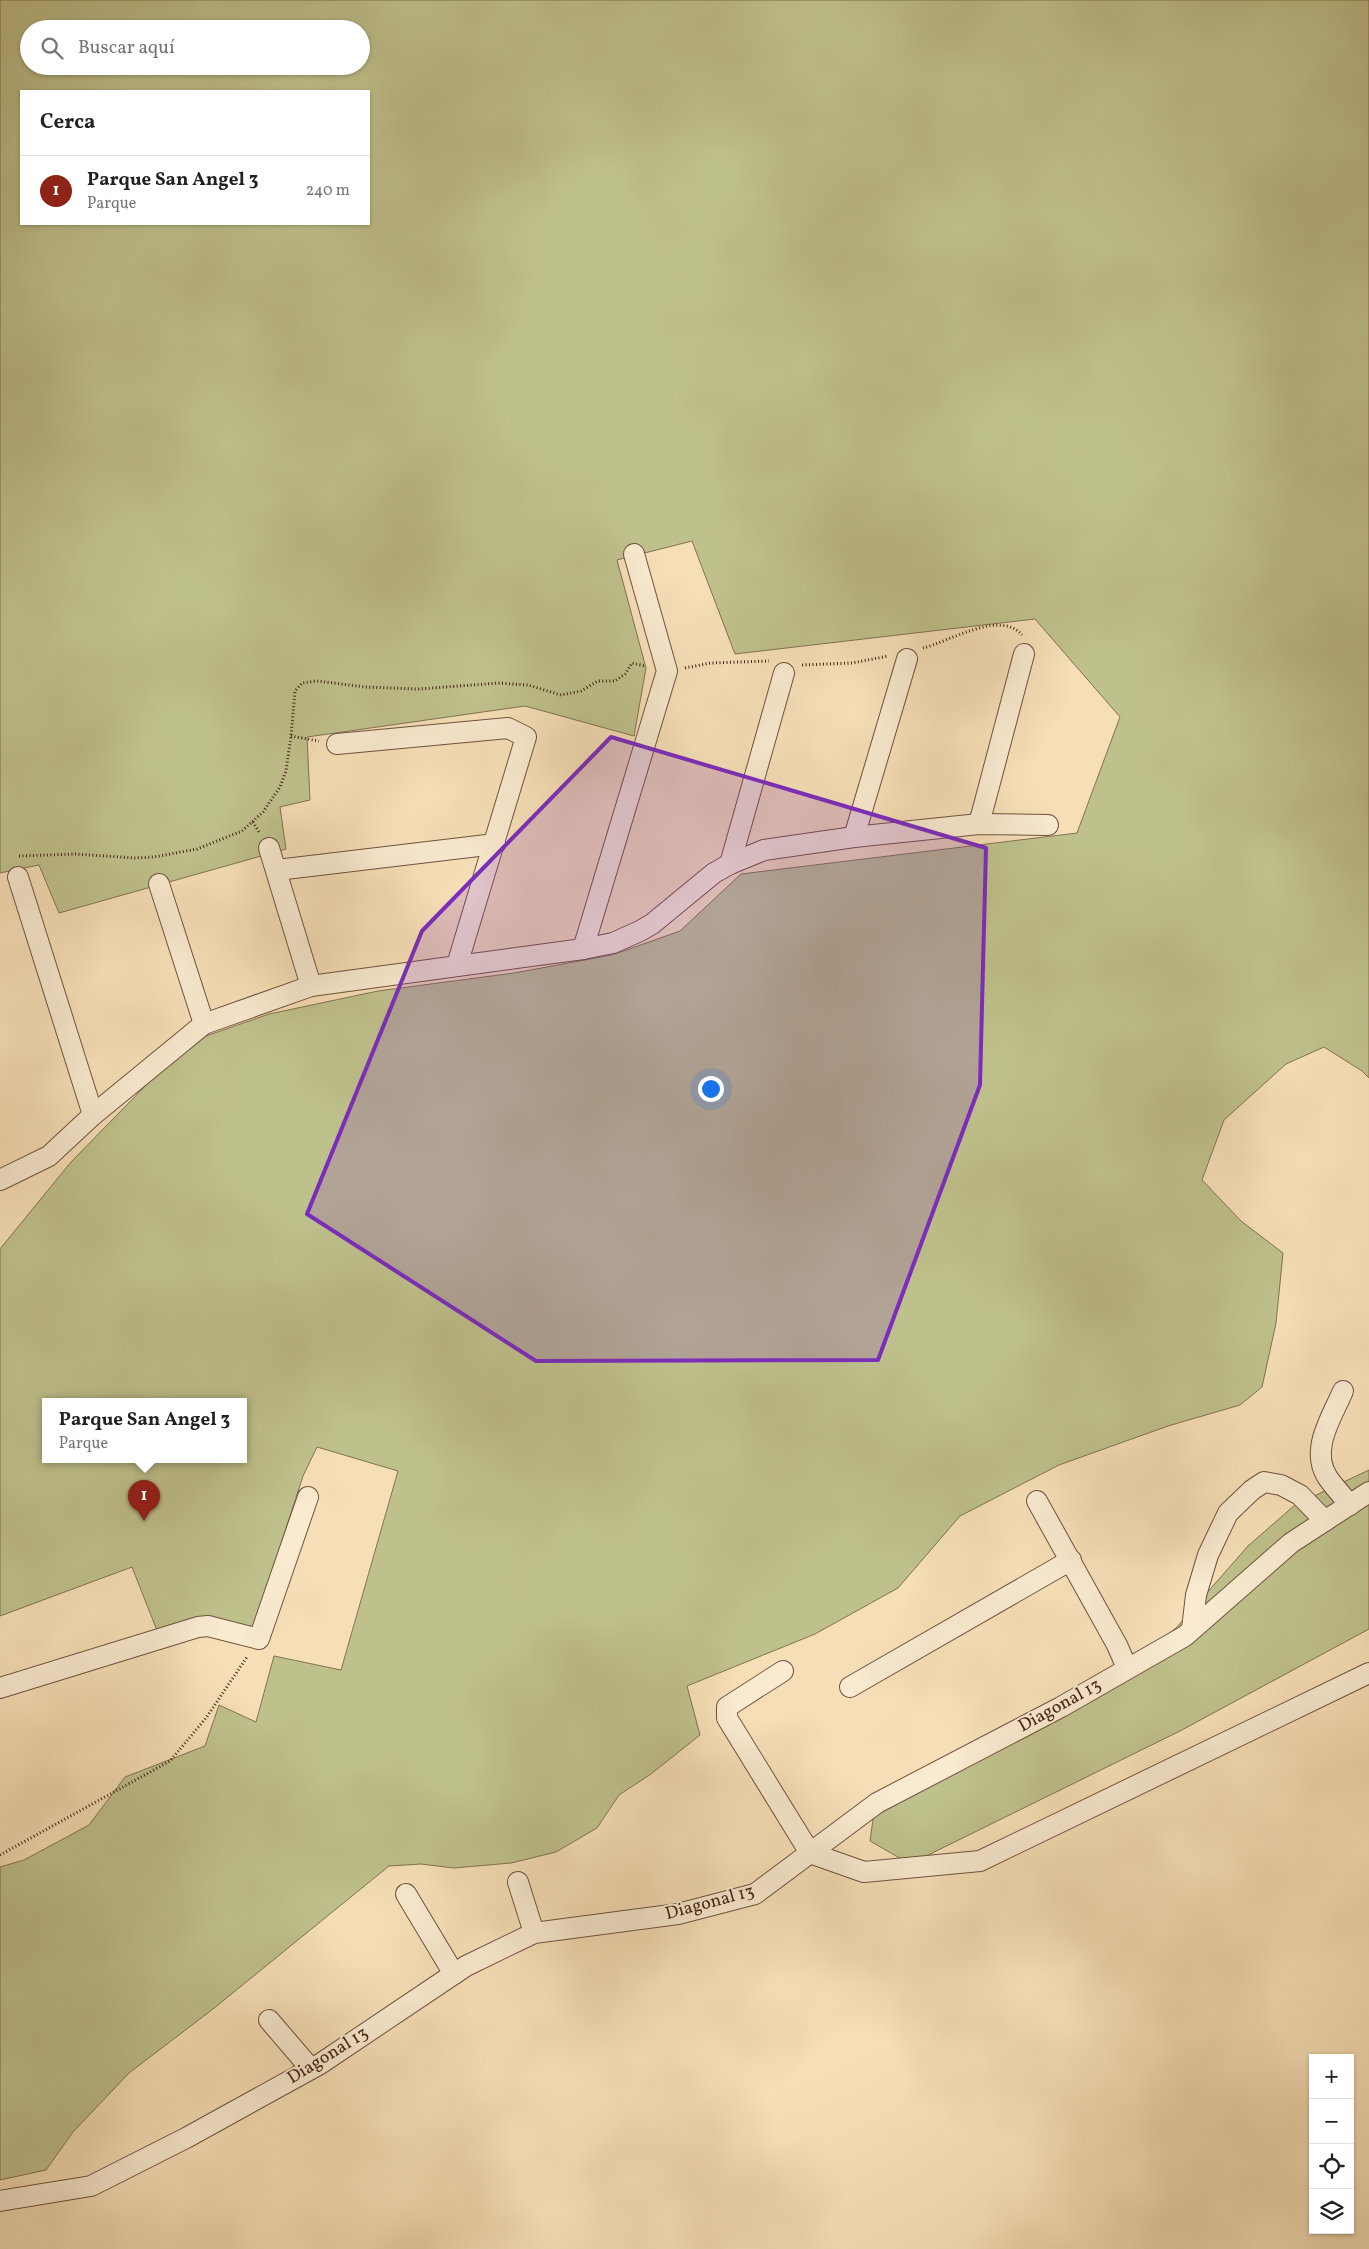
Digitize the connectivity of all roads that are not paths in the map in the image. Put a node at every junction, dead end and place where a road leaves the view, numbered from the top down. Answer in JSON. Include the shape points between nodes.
{"nodes":[{"id":1,"x":634,"y":554,"type":"dead end"},
{"id":2,"x":1024,"y":654,"type":"road end"},
{"id":3,"x":905,"y":655,"type":"road end"},
{"id":4,"x":785,"y":666,"type":"road end"},
{"id":5,"x":337,"y":744,"type":"road end"},
{"id":6,"x":979,"y":824,"type":"junction"},
{"id":7,"x":1048,"y":825,"type":"dead end"},
{"id":8,"x":854,"y":837,"type":"junction"},
{"id":9,"x":495,"y":844,"type":"junction"},
{"id":10,"x":269,"y":848,"type":"dead end"},
{"id":11,"x":730,"y":864,"type":"junction"},
{"id":12,"x":277,"y":870,"type":"junction"},
{"id":13,"x":18,"y":877,"type":"dead end"},
{"id":14,"x":159,"y":884,"type":"dead end"},
{"id":15,"x":583,"y":949,"type":"junction"},
{"id":16,"x":457,"y":965,"type":"junction"},
{"id":17,"x":311,"y":986,"type":"junction"},
{"id":18,"x":204,"y":1024,"type":"junction"},
{"id":19,"x":93,"y":1115,"type":"junction"},
{"id":20,"x":0,"y":1180,"type":"edge"},
{"id":21,"x":1343,"y":1391,"type":"dead end"},
{"id":22,"x":1369,"y":1492,"type":"edge"},
{"id":23,"x":308,"y":1497,"type":"dead end"},
{"id":24,"x":1037,"y":1501,"type":"dead end"},
{"id":25,"x":1350,"y":1504,"type":"junction"},
{"id":26,"x":1325,"y":1521,"type":"junction"},
{"id":27,"x":1071,"y":1560,"type":"junction"},
{"id":28,"x":1192,"y":1629,"type":"junction"},
{"id":29,"x":1127,"y":1668,"type":"junction"},
{"id":30,"x":783,"y":1671,"type":"dead end"},
{"id":31,"x":1369,"y":1672,"type":"edge"},
{"id":32,"x":850,"y":1687,"type":"dead end"},
{"id":33,"x":0,"y":1688,"type":"edge"},
{"id":34,"x":810,"y":1853,"type":"junction"},
{"id":35,"x":518,"y":1882,"type":"dead end"},
{"id":36,"x":406,"y":1894,"type":"dead end"},
{"id":37,"x":534,"y":1933,"type":"junction"},
{"id":38,"x":454,"y":1974,"type":"junction"},
{"id":39,"x":269,"y":2020,"type":"dead end"},
{"id":40,"x":311,"y":2068,"type":"junction"},
{"id":41,"x":0,"y":2202,"type":"edge"}],
"edges":[{"from":1,"to":15,"type":"street","via":[[667,671]]},
{"from":2,"to":6,"type":"street"},
{"from":3,"to":8,"type":"street"},
{"from":4,"to":11,"type":"street"},
{"from":5,"to":9,"type":"street","via":[[508,728],[526,737]]},
{"from":6,"to":7,"type":"street"},
{"from":6,"to":8,"type":"street"},
{"from":8,"to":11,"type":"street","via":[[782,846]]},
{"from":9,"to":12,"type":"street"},
{"from":9,"to":16,"type":"street"},
{"from":10,"to":12,"type":"street"},
{"from":11,"to":15,"type":"street","via":[[700,883],[640,931]]},
{"from":12,"to":17,"type":"street"},
{"from":13,"to":19,"type":"street"},
{"from":14,"to":18,"type":"street"},
{"from":15,"to":16,"type":"street"},
{"from":16,"to":17,"type":"street"},
{"from":17,"to":18,"type":"street"},
{"from":18,"to":19,"type":"street"},
{"from":19,"to":20,"type":"street","via":[[49,1156]]},
{"from":21,"to":25,"type":"street","via":[[1324,1433],[1319,1455],[1327,1476]]},
{"from":22,"to":25,"type":"street","name":"Diagonal 13"},
{"from":23,"to":33,"type":"street","via":[[259,1639],[208,1626],[198,1627]]},
{"from":24,"to":27,"type":"street"},
{"from":25,"to":26,"type":"street","name":"Diagonal 13"},
{"from":26,"to":28,"type":"street","name":"Diagonal 13","via":[[1291,1543]]},
{"from":26,"to":28,"type":"street","via":[[1300,1495],[1281,1485],[1264,1482],[1252,1490],[1228,1513],[1208,1555],[1196,1595]]},
{"from":27,"to":29,"type":"street"},
{"from":27,"to":32,"type":"street"},
{"from":28,"to":29,"type":"street","name":"Diagonal 13"},
{"from":29,"to":34,"type":"street","name":"Diagonal 13","via":[[1061,1707],[877,1803]]},
{"from":30,"to":34,"type":"street","via":[[727,1707],[727,1718]]},
{"from":31,"to":34,"type":"street","via":[[980,1861],[864,1872]]},
{"from":34,"to":37,"type":"street","name":"Diagonal 13","via":[[755,1894],[678,1914]]},
{"from":35,"to":37,"type":"street"},
{"from":36,"to":38,"type":"street"},
{"from":37,"to":38,"type":"street","name":"Diagonal 13"},
{"from":38,"to":40,"type":"street","name":"Diagonal 13"},
{"from":39,"to":40,"type":"street"},
{"from":40,"to":41,"type":"street","name":"Diagonal 13","via":[[186,2138],[91,2186]]}]}
